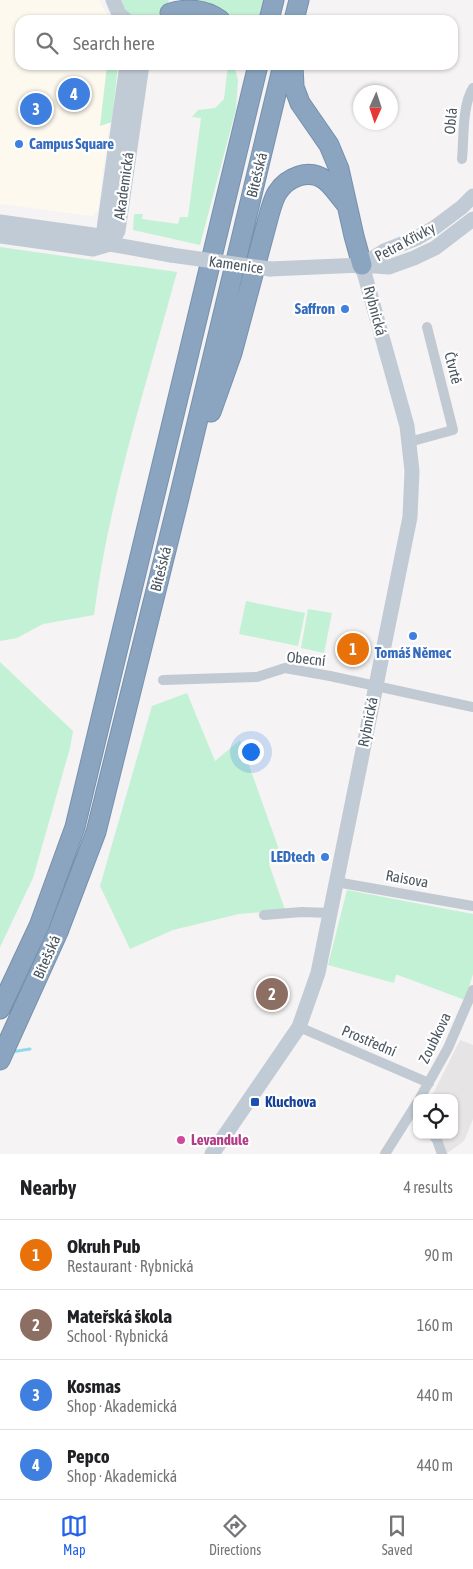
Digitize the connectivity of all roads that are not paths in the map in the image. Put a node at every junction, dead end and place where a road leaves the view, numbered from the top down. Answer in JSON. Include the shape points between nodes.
{"nodes":[{"id":1,"x":113,"y":0,"type":"edge"},
{"id":2,"x":274,"y":0,"type":"edge"},
{"id":3,"x":299,"y":0,"type":"edge"},
{"id":4,"x":307,"y":0,"type":"edge"},
{"id":5,"x":169,"y":11,"type":"edge"},
{"id":6,"x":120,"y":15,"type":"edge"},
{"id":7,"x":212,"y":15,"type":"edge"},
{"id":8,"x":270,"y":15,"type":"edge"},
{"id":9,"x":295,"y":15,"type":"edge"},
{"id":10,"x":303,"y":15,"type":"edge"},
{"id":11,"x":126,"y":70,"type":"edge"},
{"id":12,"x":141,"y":70,"type":"edge"},
{"id":13,"x":248,"y":70,"type":"edge"},
{"id":14,"x":257,"y":70,"type":"edge"},
{"id":15,"x":282,"y":70,"type":"edge"},
{"id":16,"x":293,"y":70,"type":"edge"},
{"id":17,"x":473,"y":88,"type":"edge"},
{"id":18,"x":239,"y":139,"type":"junction"},
{"id":19,"x":462,"y":158,"type":"dead end"},
{"id":20,"x":473,"y":196,"type":"edge"},
{"id":21,"x":346,"y":204,"type":"junction"},
{"id":22,"x":473,"y":219,"type":"edge"},
{"id":23,"x":0,"y":222,"type":"edge"},
{"id":24,"x":0,"y":236,"type":"edge"},
{"id":25,"x":110,"y":244,"type":"junction"},
{"id":26,"x":362,"y":265,"type":"junction"},
{"id":27,"x":427,"y":327,"type":"dead end"},
{"id":28,"x":409,"y":442,"type":"junction"},
{"id":29,"x":178,"y":502,"type":"junction"},
{"id":30,"x":163,"y":680,"type":"dead end"},
{"id":31,"x":376,"y":686,"type":"junction"},
{"id":32,"x":473,"y":707,"type":"edge"},
{"id":33,"x":336,"y":882,"type":"junction"},
{"id":34,"x":473,"y":906,"type":"edge"},
{"id":35,"x":330,"y":913,"type":"junction"},
{"id":36,"x":264,"y":915,"type":"dead end"},
{"id":37,"x":473,"y":990,"type":"edge"},
{"id":38,"x":0,"y":1009,"type":"edge"},
{"id":39,"x":298,"y":1027,"type":"junction"},
{"id":40,"x":0,"y":1060,"type":"edge"},
{"id":41,"x":428,"y":1083,"type":"junction"},
{"id":42,"x":422,"y":1094,"type":"edge"},
{"id":43,"x":413,"y":1119,"type":"edge"},
{"id":44,"x":436,"y":1139,"type":"edge"},
{"id":45,"x":212,"y":1154,"type":"edge"},
{"id":46,"x":385,"y":1154,"type":"edge"},
{"id":47,"x":442,"y":1154,"type":"edge"}],
"edges":[{"from":1,"to":6,"type":"street"},
{"from":2,"to":8,"type":"highway"},
{"from":3,"to":9,"type":"highway"},
{"from":4,"to":10,"type":"highway"},
{"from":5,"to":7,"type":"highway","via":[[194,10]]},
{"from":11,"to":25,"type":"street","name":"Akademická","via":[[104,229]]},
{"from":12,"to":25,"type":"street","name":"Akademická","via":[[118,231]]},
{"from":13,"to":18,"type":"highway"},
{"from":14,"to":18,"type":"highway","name":"Bítešská"},
{"from":15,"to":29,"type":"highway","name":"Bítešská"},
{"from":16,"to":21,"type":"highway","via":[[295,92],[332,151]]},
{"from":17,"to":19,"type":"street","name":"Oblá","via":[[467,107]]},
{"from":18,"to":38,"type":"highway","name":"Bítešská","via":[[75,827],[39,926]]},
{"from":20,"to":26,"type":"street","name":"Petra Křivky","via":[[434,228]]},
{"from":21,"to":26,"type":"highway"},
{"from":21,"to":29,"type":"highway","via":[[325,180],[310,174],[291,179],[277,194],[232,353]]},
{"from":22,"to":26,"type":"street","name":"Petra Křivky","via":[[435,248],[414,258],[389,267]]},
{"from":23,"to":25,"type":"street","name":"Kamenice","via":[[93,235]]},
{"from":24,"to":25,"type":"street","name":"Kamenice","via":[[92,248]]},
{"from":25,"to":26,"type":"street","name":"Kamenice","bridge":true,"via":[[270,269]]},
{"from":26,"to":28,"type":"street","name":"Rybnická"},
{"from":27,"to":28,"type":"street","name":"Čtvrtě","via":[[454,430]]},
{"from":28,"to":31,"type":"street","name":"Rybnická","via":[[412,471],[410,517]]},
{"from":29,"to":40,"type":"highway","name":"Bítešská","via":[[96,832],[58,932]]},
{"from":30,"to":31,"type":"street","name":"Obecní","via":[[257,677],[285,668]]},
{"from":31,"to":32,"type":"street","name":"Obecní"},
{"from":31,"to":33,"type":"street","name":"Rybnická"},
{"from":33,"to":34,"type":"street","name":"Raisova"},
{"from":33,"to":35,"type":"street","name":"Rybnická"},
{"from":35,"to":36,"type":"street"},
{"from":35,"to":39,"type":"street","name":"Rybnická","via":[[318,973]]},
{"from":37,"to":41,"type":"street","name":"Zoubkova","via":[[448,1048]]},
{"from":39,"to":41,"type":"street","name":"Prostřední"},
{"from":39,"to":45,"type":"street","name":"Rybnická"},
{"from":41,"to":42,"type":"street","name":"Zoubkova"},
{"from":43,"to":46,"type":"street"},
{"from":44,"to":47,"type":"street"}]}
